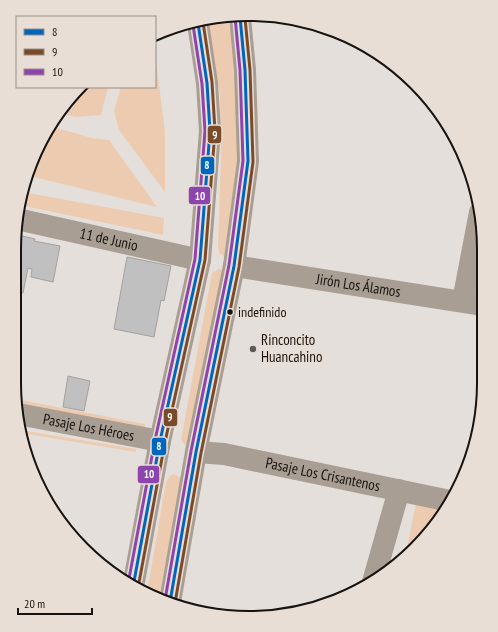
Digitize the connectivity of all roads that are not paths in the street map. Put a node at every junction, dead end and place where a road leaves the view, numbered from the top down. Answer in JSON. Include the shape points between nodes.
{"nodes":[{"id":1,"x":240,"y":21,"type":"edge"},
{"id":2,"x":199,"y":27,"type":"edge"},
{"id":3,"x":23,"y":220,"type":"edge"},
{"id":4,"x":477,"y":246,"type":"edge"},
{"id":5,"x":200,"y":260,"type":"junction"},
{"id":6,"x":234,"y":266,"type":"junction"},
{"id":7,"x":472,"y":303,"type":"edge"},
{"id":8,"x":23,"y":415,"type":"edge"},
{"id":9,"x":160,"y":441,"type":"junction"},
{"id":10,"x":196,"y":452,"type":"junction"},
{"id":11,"x":399,"y":490,"type":"junction"},
{"id":12,"x":444,"y":500,"type":"edge"},
{"id":13,"x":375,"y":573,"type":"edge"},
{"id":14,"x":134,"y":580,"type":"edge"},
{"id":15,"x":171,"y":597,"type":"edge"}],
"edges":[{"from":1,"to":6,"type":"street","via":[[248,161]]},
{"from":2,"to":5,"type":"street","via":[[207,84],[210,131]]},
{"from":3,"to":5,"type":"street","name":"11 de Junio"},
{"from":4,"to":7,"type":"street"},
{"from":5,"to":9,"type":"street"},
{"from":6,"to":7,"type":"street","name":"Jirón Los Álamos"},
{"from":6,"to":10,"type":"street"},
{"from":8,"to":9,"type":"street","name":"Pasaje Los Héroes"},
{"from":9,"to":14,"type":"street"},
{"from":10,"to":11,"type":"street","name":"Pasaje Los Crisantenos","via":[[224,454]]},
{"from":10,"to":15,"type":"street"},
{"from":11,"to":12,"type":"street","name":"Pasaje Los Crisantenos"},
{"from":11,"to":13,"type":"street"}]}
